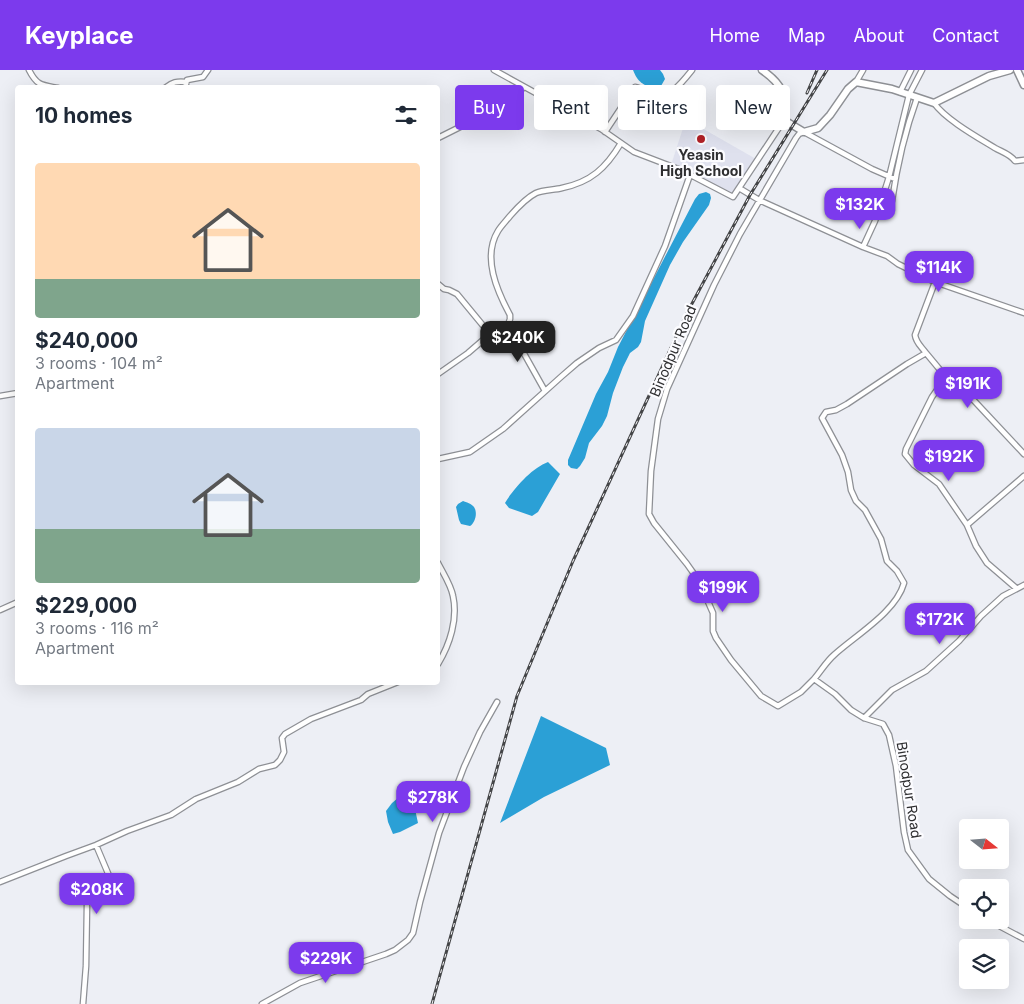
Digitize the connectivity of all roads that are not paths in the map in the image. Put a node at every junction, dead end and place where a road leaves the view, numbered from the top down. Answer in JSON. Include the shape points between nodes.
{"nodes":[{"id":1,"x":29,"y":70,"type":"edge"},
{"id":2,"x":208,"y":70,"type":"edge"},
{"id":3,"x":494,"y":70,"type":"edge"},
{"id":4,"x":692,"y":70,"type":"edge"},
{"id":5,"x":863,"y":70,"type":"edge"},
{"id":6,"x":911,"y":70,"type":"edge"},
{"id":7,"x":922,"y":70,"type":"edge"},
{"id":8,"x":1006,"y":70,"type":"edge"},
{"id":9,"x":1017,"y":70,"type":"edge"},
{"id":10,"x":765,"y":71,"type":"edge"},
{"id":11,"x":186,"y":82,"type":"junction"},
{"id":12,"x":856,"y":82,"type":"junction"},
{"id":13,"x":42,"y":85,"type":"edge"},
{"id":14,"x":168,"y":85,"type":"edge"},
{"id":15,"x":186,"y":85,"type":"edge"},
{"id":16,"x":522,"y":85,"type":"edge"},
{"id":17,"x":778,"y":85,"type":"edge"},
{"id":18,"x":1024,"y":85,"type":"edge"},
{"id":19,"x":524,"y":86,"type":"edge"},
{"id":20,"x":900,"y":92,"type":"junction"},
{"id":21,"x":909,"y":95,"type":"junction"},
{"id":22,"x":917,"y":98,"type":"junction"},
{"id":23,"x":934,"y":103,"type":"junction"},
{"id":24,"x":790,"y":124,"type":"edge"},
{"id":25,"x":455,"y":130,"type":"edge"},
{"id":26,"x":777,"y":130,"type":"edge"},
{"id":27,"x":604,"y":132,"type":"junction"},
{"id":28,"x":804,"y":132,"type":"junction"},
{"id":29,"x":440,"y":137,"type":"edge"},
{"id":30,"x":621,"y":143,"type":"junction"},
{"id":31,"x":1024,"y":160,"type":"edge"},
{"id":32,"x":690,"y":174,"type":"junction"},
{"id":33,"x":889,"y":177,"type":"junction"},
{"id":34,"x":895,"y":179,"type":"junction"},
{"id":35,"x":739,"y":188,"type":"junction"},
{"id":36,"x":759,"y":200,"type":"junction"},
{"id":37,"x":875,"y":221,"type":"junction"},
{"id":38,"x":863,"y":247,"type":"junction"},
{"id":39,"x":935,"y":282,"type":"junction"},
{"id":40,"x":440,"y":286,"type":"edge"},
{"id":41,"x":1024,"y":314,"type":"edge"},
{"id":42,"x":508,"y":325,"type":"junction"},
{"id":43,"x":490,"y":334,"type":"junction"},
{"id":44,"x":926,"y":353,"type":"junction"},
{"id":45,"x":440,"y":373,"type":"edge"},
{"id":46,"x":946,"y":377,"type":"junction"},
{"id":47,"x":545,"y":391,"type":"junction"},
{"id":48,"x":15,"y":394,"type":"edge"},
{"id":49,"x":0,"y":396,"type":"edge"},
{"id":50,"x":1024,"y":454,"type":"edge"},
{"id":51,"x":440,"y":459,"type":"edge"},
{"id":52,"x":1024,"y":476,"type":"edge"},
{"id":53,"x":967,"y":525,"type":"junction"},
{"id":54,"x":440,"y":567,"type":"edge"},
{"id":55,"x":1024,"y":584,"type":"edge"},
{"id":56,"x":1016,"y":588,"type":"junction"},
{"id":57,"x":15,"y":603,"type":"edge"},
{"id":58,"x":0,"y":610,"type":"edge"},
{"id":59,"x":440,"y":659,"type":"edge"},
{"id":60,"x":814,"y":679,"type":"junction"},
{"id":61,"x":390,"y":685,"type":"edge"},
{"id":62,"x":497,"y":702,"type":"dead end"},
{"id":63,"x":864,"y":718,"type":"junction"},
{"id":64,"x":96,"y":845,"type":"junction"},
{"id":65,"x":0,"y":882,"type":"edge"},
{"id":66,"x":959,"y":902,"type":"edge"},
{"id":67,"x":1005,"y":929,"type":"edge"},
{"id":68,"x":1024,"y":939,"type":"edge"},
{"id":69,"x":83,"y":1004,"type":"edge"},
{"id":70,"x":262,"y":1004,"type":"edge"}],
"edges":[{"from":1,"to":13,"type":"street","via":[[35,81]]},
{"from":2,"to":11,"type":"street","via":[[203,77]]},
{"from":3,"to":16,"type":"street"},
{"from":4,"to":27,"type":"street","via":[[662,96],[655,97],[635,87]]},
{"from":5,"to":12,"type":"street"},
{"from":6,"to":20,"type":"street"},
{"from":7,"to":21,"type":"street"},
{"from":8,"to":23,"type":"street"},
{"from":9,"to":18,"type":"street"},
{"from":10,"to":17,"type":"street"},
{"from":11,"to":14,"type":"street"},
{"from":11,"to":15,"type":"street"},
{"from":12,"to":20,"type":"street"},
{"from":12,"to":28,"type":"street","via":[[818,128]]},
{"from":19,"to":27,"type":"street"},
{"from":20,"to":21,"type":"street"},
{"from":21,"to":22,"type":"street"},
{"from":21,"to":33,"type":"street"},
{"from":22,"to":23,"type":"street"},
{"from":22,"to":34,"type":"street"},
{"from":23,"to":31,"type":"street","via":[[953,120],[1015,161]]},
{"from":24,"to":28,"type":"street"},
{"from":25,"to":29,"type":"street"},
{"from":26,"to":35,"type":"street"},
{"from":27,"to":30,"type":"street"},
{"from":28,"to":33,"type":"street"},
{"from":28,"to":36,"type":"street","via":[[796,138]]},
{"from":30,"to":32,"type":"street","via":[[634,152]]},
{"from":30,"to":42,"type":"street","via":[[612,158],[588,179],[576,185],[536,193],[516,209],[498,231],[491,258],[494,280],[510,315]]},
{"from":32,"to":35,"type":"street","via":[[733,197]]},
{"from":32,"to":47,"type":"street","via":[[665,246],[633,316],[616,340],[599,348]]},
{"from":33,"to":34,"type":"street"},
{"from":33,"to":37,"type":"street"},
{"from":34,"to":37,"type":"street","via":[[892,201],[880,211]]},
{"from":35,"to":36,"type":"street"},
{"from":36,"to":38,"type":"street"},
{"from":36,"to":60,"type":"street","name":"Binodpur Road","via":[[714,285],[667,389],[658,419],[649,514],[699,581],[713,613],[716,638],[761,696],[778,706],[801,692]]},
{"from":37,"to":38,"type":"street"},
{"from":38,"to":39,"type":"street"},
{"from":39,"to":41,"type":"street"},
{"from":39,"to":44,"type":"street","via":[[914,335]]},
{"from":40,"to":43,"type":"street","via":[[457,294]]},
{"from":42,"to":43,"type":"street"},
{"from":42,"to":47,"type":"street"},
{"from":43,"to":45,"type":"street"},
{"from":44,"to":46,"type":"street"},
{"from":44,"to":60,"type":"street","via":[[847,404],[826,412],[822,418],[842,454],[856,501],[865,510],[881,539],[887,561],[904,583],[895,602],[832,656]]},
{"from":46,"to":50,"type":"street","via":[[965,391]]},
{"from":46,"to":53,"type":"street","via":[[932,397],[905,454],[940,484]]},
{"from":47,"to":51,"type":"street","via":[[503,429],[470,452]]},
{"from":48,"to":49,"type":"street"},
{"from":52,"to":53,"type":"street"},
{"from":53,"to":56,"type":"street","via":[[987,563]]},
{"from":54,"to":59,"type":"street","via":[[453,594],[455,613],[452,632]]},
{"from":55,"to":56,"type":"street"},
{"from":56,"to":63,"type":"street","via":[[996,602],[926,671],[892,690]]},
{"from":57,"to":58,"type":"street"},
{"from":60,"to":63,"type":"street","name":"Binodpur Road"},
{"from":61,"to":64,"type":"street","via":[[311,719],[285,734],[282,738],[284,752],[275,765],[259,769],[238,782],[196,799],[171,815]]},
{"from":62,"to":70,"type":"street","via":[[464,767],[439,834],[413,933],[408,940],[386,954],[300,983]]},
{"from":63,"to":66,"type":"street","name":"Binodpur Road","via":[[883,724],[889,735],[908,850],[929,879]]},
{"from":64,"to":65,"type":"street"},
{"from":64,"to":69,"type":"street","via":[[112,888],[87,904]]},
{"from":67,"to":68,"type":"street"}]}
